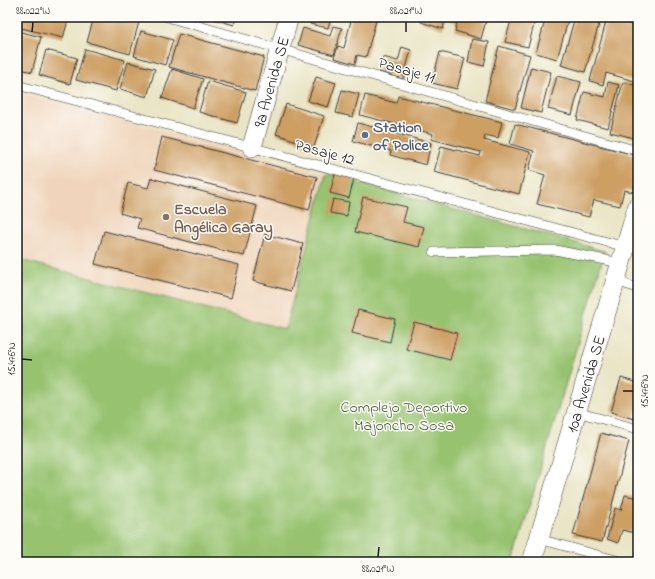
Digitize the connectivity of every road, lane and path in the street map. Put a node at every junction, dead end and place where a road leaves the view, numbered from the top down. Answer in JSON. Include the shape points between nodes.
{"nodes":[{"id":1,"x":167,"y":17,"type":"edge"},
{"id":2,"x":289,"y":17,"type":"edge"},
{"id":3,"x":280,"y":49,"type":"junction"},
{"id":4,"x":17,"y":85,"type":"edge"},
{"id":5,"x":252,"y":147,"type":"junction"},
{"id":6,"x":638,"y":151,"type":"edge"},
{"id":7,"x":638,"y":205,"type":"edge"},
{"id":8,"x":434,"y":252,"type":"dead end"},
{"id":9,"x":623,"y":255,"type":"junction"},
{"id":10,"x":615,"y":281,"type":"junction"},
{"id":11,"x":638,"y":288,"type":"edge"},
{"id":12,"x":577,"y":412,"type":"junction"},
{"id":13,"x":638,"y":429,"type":"edge"},
{"id":14,"x":539,"y":539,"type":"junction"},
{"id":15,"x":532,"y":562,"type":"edge"},
{"id":16,"x":623,"y":562,"type":"edge"}],
"edges":[{"from":1,"to":3,"type":"lane","name":"Pasaje 11"},
{"from":2,"to":3,"type":"street","name":"9a Avenida SE"},
{"from":3,"to":5,"type":"street","name":"9a Avenida SE"},
{"from":3,"to":6,"type":"lane","name":"Pasaje 11"},
{"from":4,"to":5,"type":"lane","name":"Pasaje 12"},
{"from":5,"to":9,"type":"lane","name":"Pasaje 12"},
{"from":7,"to":9,"type":"street","name":"10a Avenida SE"},
{"from":8,"to":9,"type":"lane","via":[[555,250]]},
{"from":9,"to":10,"type":"street","name":"10a Avenida SE"},
{"from":10,"to":11,"type":"lane"},
{"from":10,"to":12,"type":"street","name":"10a Avenida SE"},
{"from":12,"to":13,"type":"lane"},
{"from":12,"to":14,"type":"street","name":"10a Avenida SE"},
{"from":14,"to":15,"type":"street","name":"10a Avenida SE"},
{"from":14,"to":16,"type":"lane"}]}
